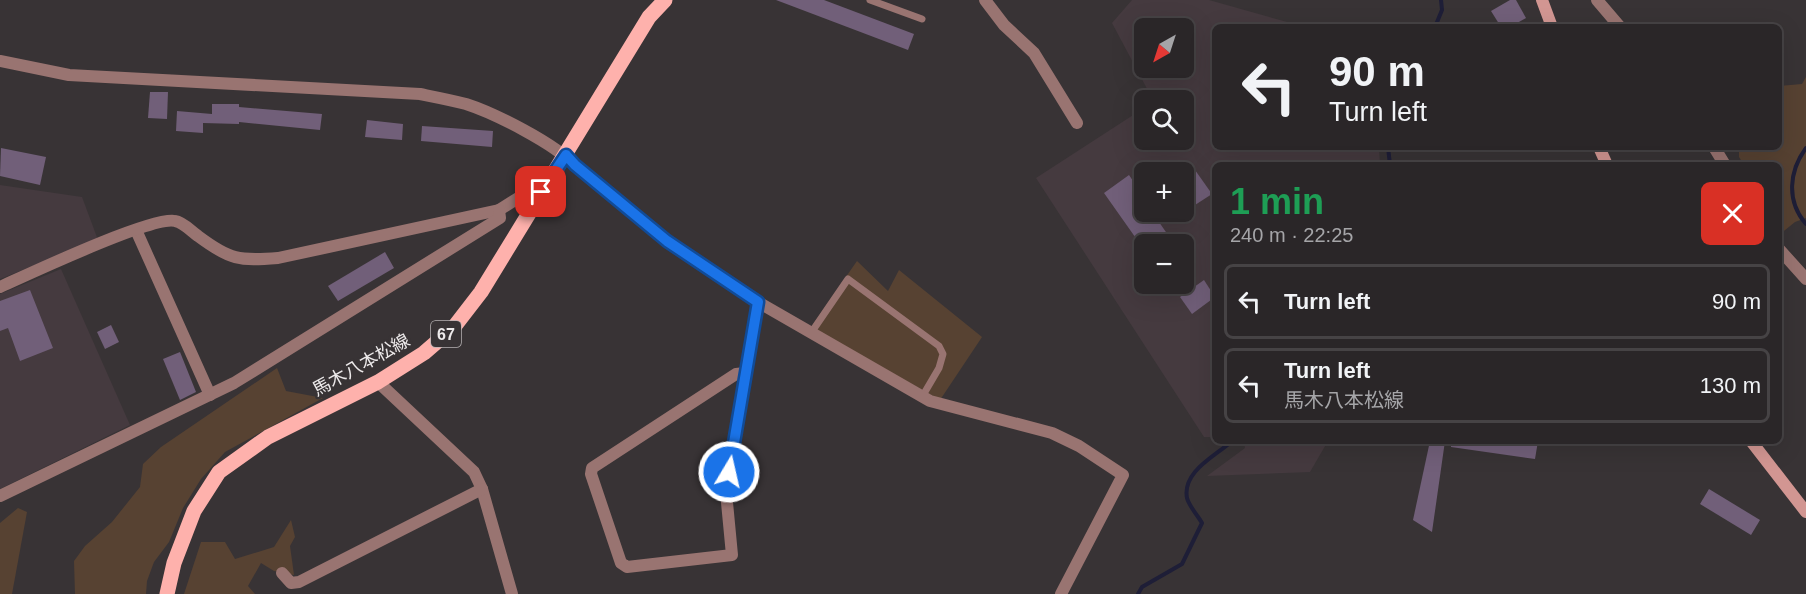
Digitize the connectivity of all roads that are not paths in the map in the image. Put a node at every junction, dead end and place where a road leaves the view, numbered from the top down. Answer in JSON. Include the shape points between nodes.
{"nodes":[{"id":1,"x":665,"y":0,"type":"edge"},
{"id":2,"x":870,"y":0,"type":"edge"},
{"id":3,"x":985,"y":0,"type":"edge"},
{"id":4,"x":1542,"y":0,"type":"edge"},
{"id":5,"x":1597,"y":0,"type":"edge"},
{"id":6,"x":922,"y":19,"type":"dead end"},
{"id":7,"x":1551,"y":24,"type":"edge"},
{"id":8,"x":1617,"y":24,"type":"edge"},
{"id":9,"x":0,"y":62,"type":"edge"},
{"id":10,"x":1077,"y":123,"type":"dead end"},
{"id":11,"x":566,"y":155,"type":"junction"},
{"id":12,"x":541,"y":192,"type":"junction"},
{"id":13,"x":499,"y":210,"type":"junction"},
{"id":14,"x":136,"y":230,"type":"junction"},
{"id":15,"x":1782,"y":252,"type":"edge"},
{"id":16,"x":1806,"y":279,"type":"edge"},
{"id":17,"x":0,"y":287,"type":"edge"},
{"id":18,"x":758,"y":302,"type":"junction"},
{"id":19,"x":811,"y":333,"type":"junction"},
{"id":20,"x":745,"y":373,"type":"junction"},
{"id":21,"x":378,"y":382,"type":"junction"},
{"id":22,"x":210,"y":394,"type":"junction"},
{"id":23,"x":922,"y":397,"type":"junction"},
{"id":24,"x":1753,"y":444,"type":"edge"},
{"id":25,"x":482,"y":489,"type":"junction"},
{"id":26,"x":0,"y":496,"type":"edge"},
{"id":27,"x":1806,"y":512,"type":"edge"},
{"id":28,"x":282,"y":573,"type":"dead end"},
{"id":29,"x":167,"y":594,"type":"edge"},
{"id":30,"x":512,"y":594,"type":"edge"},
{"id":31,"x":1061,"y":594,"type":"edge"}],
"edges":[{"from":1,"to":11,"type":"main road","name":"馬木八本松線","number":"67","via":[[649,17]]},
{"from":2,"to":6,"type":"lane"},
{"from":3,"to":10,"type":"street","via":[[1004,25],[1034,53]]},
{"from":4,"to":7,"type":"street"},
{"from":5,"to":8,"type":"street"},
{"from":9,"to":11,"type":"street","via":[[69,75],[420,94],[467,105],[541,139]]},
{"from":11,"to":12,"type":"main road","name":"馬木八本松線","number":"67"},
{"from":11,"to":18,"type":"street","via":[[667,241]]},
{"from":12,"to":13,"type":"street","via":[[523,195]]},
{"from":12,"to":21,"type":"main road","name":"馬木八本松線","number":"67","via":[[481,292],[453,327],[424,353]]},
{"from":13,"to":14,"type":"street","via":[[278,258],[245,260],[220,252],[179,221],[168,220]]},
{"from":13,"to":22,"type":"street","via":[[500,218]]},
{"from":14,"to":17,"type":"street"},
{"from":14,"to":22,"type":"street"},
{"from":15,"to":16,"type":"street"},
{"from":18,"to":19,"type":"street"},
{"from":18,"to":20,"type":"street"},
{"from":19,"to":23,"type":"street"},
{"from":19,"to":23,"type":"lane","via":[[848,279],[939,346],[943,354],[939,368]]},
{"from":20,"to":20,"type":"street","via":[[726,492],[732,555],[627,567],[621,563],[592,468],[736,374]]},
{"from":21,"to":25,"type":"street","via":[[474,472]]},
{"from":21,"to":29,"type":"main road","name":"馬木八本松線","number":"67","via":[[268,437],[219,472],[194,510]]},
{"from":22,"to":26,"type":"street"},
{"from":23,"to":31,"type":"street","via":[[972,414],[1052,433],[1122,475]]},
{"from":24,"to":27,"type":"street"},
{"from":25,"to":28,"type":"street","via":[[299,582],[291,583]]},
{"from":25,"to":30,"type":"street"}]}
